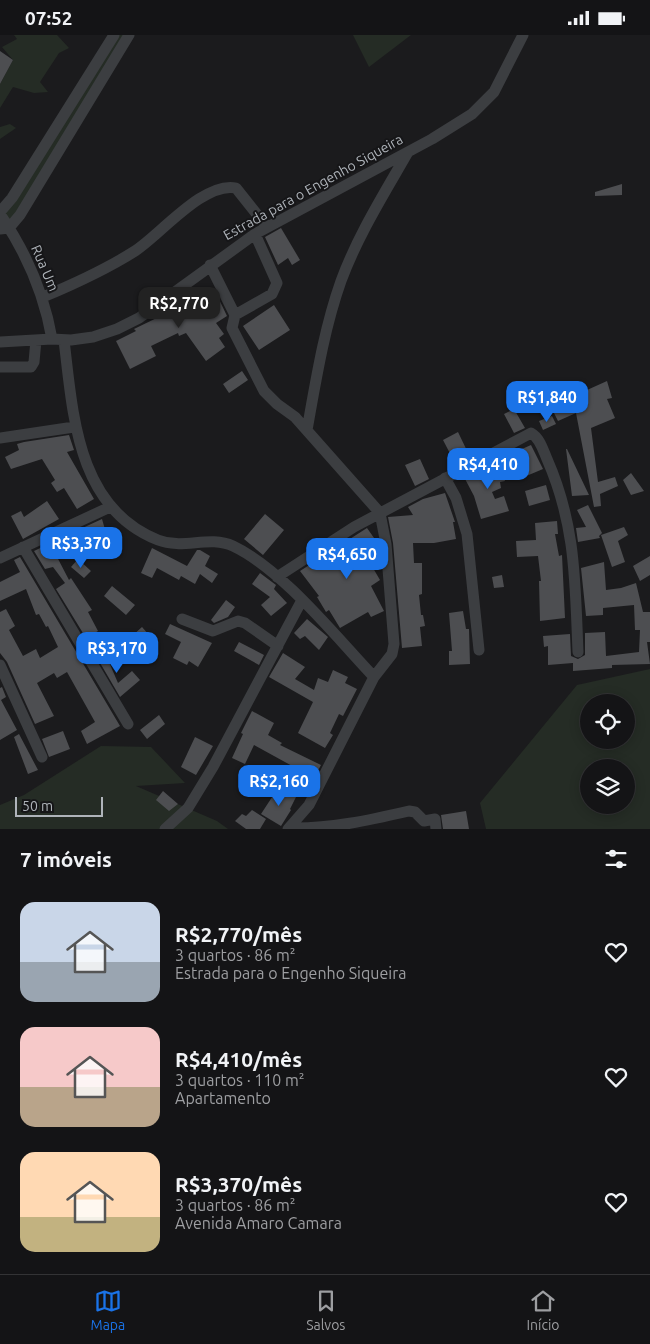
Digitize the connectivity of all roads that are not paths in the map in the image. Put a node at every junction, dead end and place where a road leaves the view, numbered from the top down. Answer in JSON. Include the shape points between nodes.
{"nodes":[{"id":1,"x":114,"y":35,"type":"edge"},
{"id":2,"x":129,"y":35,"type":"edge"},
{"id":3,"x":523,"y":35,"type":"edge"},
{"id":4,"x":77,"y":95,"type":"junction"},
{"id":5,"x":89,"y":103,"type":"junction"},
{"id":6,"x":408,"y":151,"type":"junction"},
{"id":7,"x":0,"y":213,"type":"edge"},
{"id":8,"x":267,"y":227,"type":"junction"},
{"id":9,"x":5,"y":229,"type":"edge"},
{"id":10,"x":255,"y":233,"type":"junction"},
{"id":11,"x":210,"y":265,"type":"junction"},
{"id":12,"x":43,"y":297,"type":"junction"},
{"id":13,"x":235,"y":315,"type":"junction"},
{"id":14,"x":52,"y":339,"type":"junction"},
{"id":15,"x":36,"y":340,"type":"junction"},
{"id":16,"x":64,"y":340,"type":"junction"},
{"id":17,"x":0,"y":342,"type":"edge"},
{"id":18,"x":0,"y":367,"type":"edge"},
{"id":19,"x":74,"y":427,"type":"junction"},
{"id":20,"x":307,"y":430,"type":"junction"},
{"id":21,"x":0,"y":437,"type":"edge"},
{"id":22,"x":445,"y":478,"type":"junction"},
{"id":23,"x":110,"y":507,"type":"junction"},
{"id":24,"x":380,"y":513,"type":"junction"},
{"id":25,"x":23,"y":547,"type":"junction"},
{"id":26,"x":0,"y":558,"type":"edge"},
{"id":27,"x":277,"y":577,"type":"junction"},
{"id":28,"x":302,"y":600,"type":"junction"},
{"id":29,"x":182,"y":619,"type":"dead end"},
{"id":30,"x":278,"y":646,"type":"junction"},
{"id":31,"x":479,"y":650,"type":"dead end"},
{"id":32,"x":578,"y":652,"type":"dead end"},
{"id":33,"x":0,"y":665,"type":"edge"},
{"id":34,"x":374,"y":677,"type":"junction"},
{"id":35,"x":3,"y":685,"type":"edge"},
{"id":36,"x":128,"y":724,"type":"dead end"},
{"id":37,"x":42,"y":757,"type":"dead end"},
{"id":38,"x":344,"y":827,"type":"edge"},
{"id":39,"x":289,"y":828,"type":"edge"},
{"id":40,"x":165,"y":829,"type":"edge"},
{"id":41,"x":436,"y":829,"type":"edge"}],
"edges":[{"from":1,"to":4,"type":"street"},
{"from":2,"to":5,"type":"street"},
{"from":3,"to":6,"type":"street","name":"Estrada para o Engenho Siqueira","via":[[484,105]]},
{"from":4,"to":5,"type":"street"},
{"from":4,"to":7,"type":"street"},
{"from":5,"to":9,"type":"street","via":[[20,215]]},
{"from":6,"to":8,"type":"street","name":"Estrada para o Engenho Siqueira"},
{"from":6,"to":20,"type":"street","via":[[365,226],[342,280],[324,343]]},
{"from":7,"to":9,"type":"street","name":"Rua Um"},
{"from":8,"to":10,"type":"street","name":"Estrada para o Engenho Siqueira"},
{"from":8,"to":12,"type":"street","via":[[236,188],[210,193],[195,201],[138,250]]},
{"from":9,"to":12,"type":"street","name":"Rua Um","via":[[26,258]]},
{"from":10,"to":11,"type":"street","name":"Estrada para o Engenho Siqueira"},
{"from":10,"to":13,"type":"street","via":[[277,283],[276,289]]},
{"from":11,"to":13,"type":"street"},
{"from":11,"to":16,"type":"street","name":"Estrada para o Engenho Siqueira","via":[[132,322],[93,337]]},
{"from":12,"to":14,"type":"street","name":"Rua Um"},
{"from":13,"to":20,"type":"street","via":[[232,328],[264,391]]},
{"from":14,"to":15,"type":"street","name":"Estrada para o Engenho Siqueira"},
{"from":14,"to":16,"type":"street","name":"Estrada para o Engenho Siqueira"},
{"from":15,"to":17,"type":"street","name":"Estrada para o Engenho Siqueira"},
{"from":15,"to":18,"type":"street","via":[[31,367]]},
{"from":16,"to":19,"type":"street"},
{"from":19,"to":21,"type":"street"},
{"from":19,"to":23,"type":"street","via":[[90,472]]},
{"from":20,"to":24,"type":"street"},
{"from":22,"to":24,"type":"street"},
{"from":22,"to":31,"type":"street","via":[[461,510],[467,534]]},
{"from":22,"to":32,"type":"street","via":[[528,434],[537,437],[567,517],[573,551]]},
{"from":23,"to":25,"type":"street"},
{"from":23,"to":27,"type":"street","via":[[131,526],[159,541],[179,545],[211,541],[231,545]]},
{"from":24,"to":27,"type":"street"},
{"from":24,"to":34,"type":"street","via":[[386,544],[394,644],[392,654]]},
{"from":25,"to":26,"type":"street"},
{"from":25,"to":36,"type":"street"},
{"from":27,"to":28,"type":"street"},
{"from":28,"to":30,"type":"street"},
{"from":28,"to":34,"type":"street"},
{"from":29,"to":30,"type":"street","via":[[213,631],[238,621]]},
{"from":30,"to":40,"type":"street","via":[[188,808]]},
{"from":33,"to":35,"type":"street"},
{"from":34,"to":39,"type":"street","via":[[309,805]]},
{"from":35,"to":37,"type":"street"},
{"from":38,"to":39,"type":"street"},
{"from":38,"to":41,"type":"street","via":[[409,811],[424,821],[435,819]]}]}
